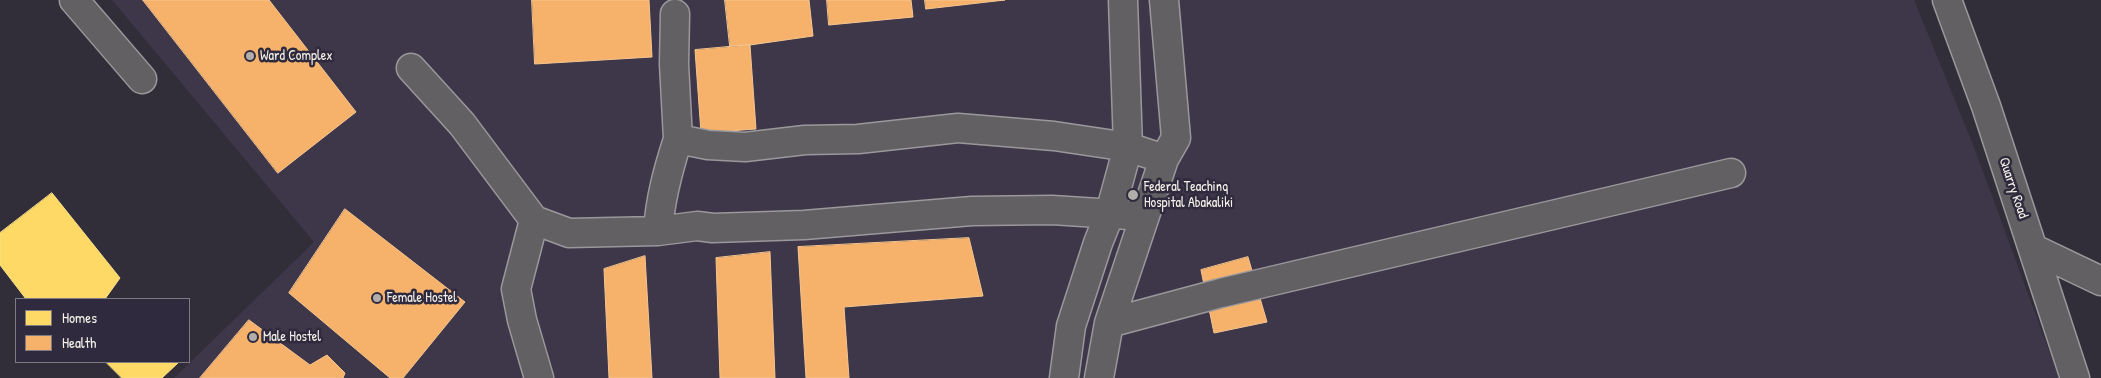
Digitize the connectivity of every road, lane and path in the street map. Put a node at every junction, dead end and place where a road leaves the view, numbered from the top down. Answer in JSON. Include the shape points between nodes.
{"nodes":[{"id":1,"x":74,"y":0,"type":"edge"},
{"id":2,"x":1123,"y":0,"type":"edge"},
{"id":3,"x":1164,"y":0,"type":"edge"},
{"id":4,"x":1946,"y":0,"type":"edge"},
{"id":5,"x":675,"y":14,"type":"dead end"},
{"id":6,"x":411,"y":68,"type":"dead end"},
{"id":7,"x":142,"y":78,"type":"dead end"},
{"id":8,"x":678,"y":139,"type":"junction"},
{"id":9,"x":1128,"y":147,"type":"junction"},
{"id":10,"x":1164,"y":159,"type":"junction"},
{"id":11,"x":1731,"y":172,"type":"dead end"},
{"id":12,"x":1110,"y":213,"type":"junction"},
{"id":13,"x":1145,"y":216,"type":"junction"},
{"id":14,"x":534,"y":220,"type":"junction"},
{"id":15,"x":658,"y":230,"type":"junction"},
{"id":16,"x":2034,"y":249,"type":"junction"},
{"id":17,"x":2101,"y":281,"type":"edge"},
{"id":18,"x":1109,"y":323,"type":"junction"},
{"id":19,"x":540,"y":378,"type":"edge"},
{"id":20,"x":1064,"y":378,"type":"edge"},
{"id":21,"x":1099,"y":378,"type":"edge"},
{"id":22,"x":2075,"y":378,"type":"edge"}],
"edges":[{"from":1,"to":7,"type":"street"},
{"from":2,"to":9,"type":"street"},
{"from":3,"to":10,"type":"street","via":[[1176,138]]},
{"from":4,"to":16,"type":"street","name":"Quarry Road"},
{"from":5,"to":8,"type":"street"},
{"from":6,"to":14,"type":"street","via":[[462,124]]},
{"from":8,"to":9,"type":"street","via":[[708,145],[745,146],[858,139],[958,128],[1054,136]]},
{"from":8,"to":15,"type":"street","via":[[665,181]]},
{"from":9,"to":10,"type":"street"},
{"from":9,"to":12,"type":"street"},
{"from":10,"to":13,"type":"street"},
{"from":11,"to":18,"type":"street","via":[[1221,293]]},
{"from":12,"to":13,"type":"street"},
{"from":12,"to":15,"type":"street","via":[[972,211],[822,224],[697,226]]},
{"from":12,"to":20,"type":"street","via":[[1071,326]]},
{"from":13,"to":18,"type":"street"},
{"from":14,"to":15,"type":"street","via":[[569,233]]},
{"from":14,"to":19,"type":"street","via":[[516,289]]},
{"from":16,"to":17,"type":"street"},
{"from":16,"to":22,"type":"street","name":"Quarry Road"},
{"from":18,"to":21,"type":"street"}]}
